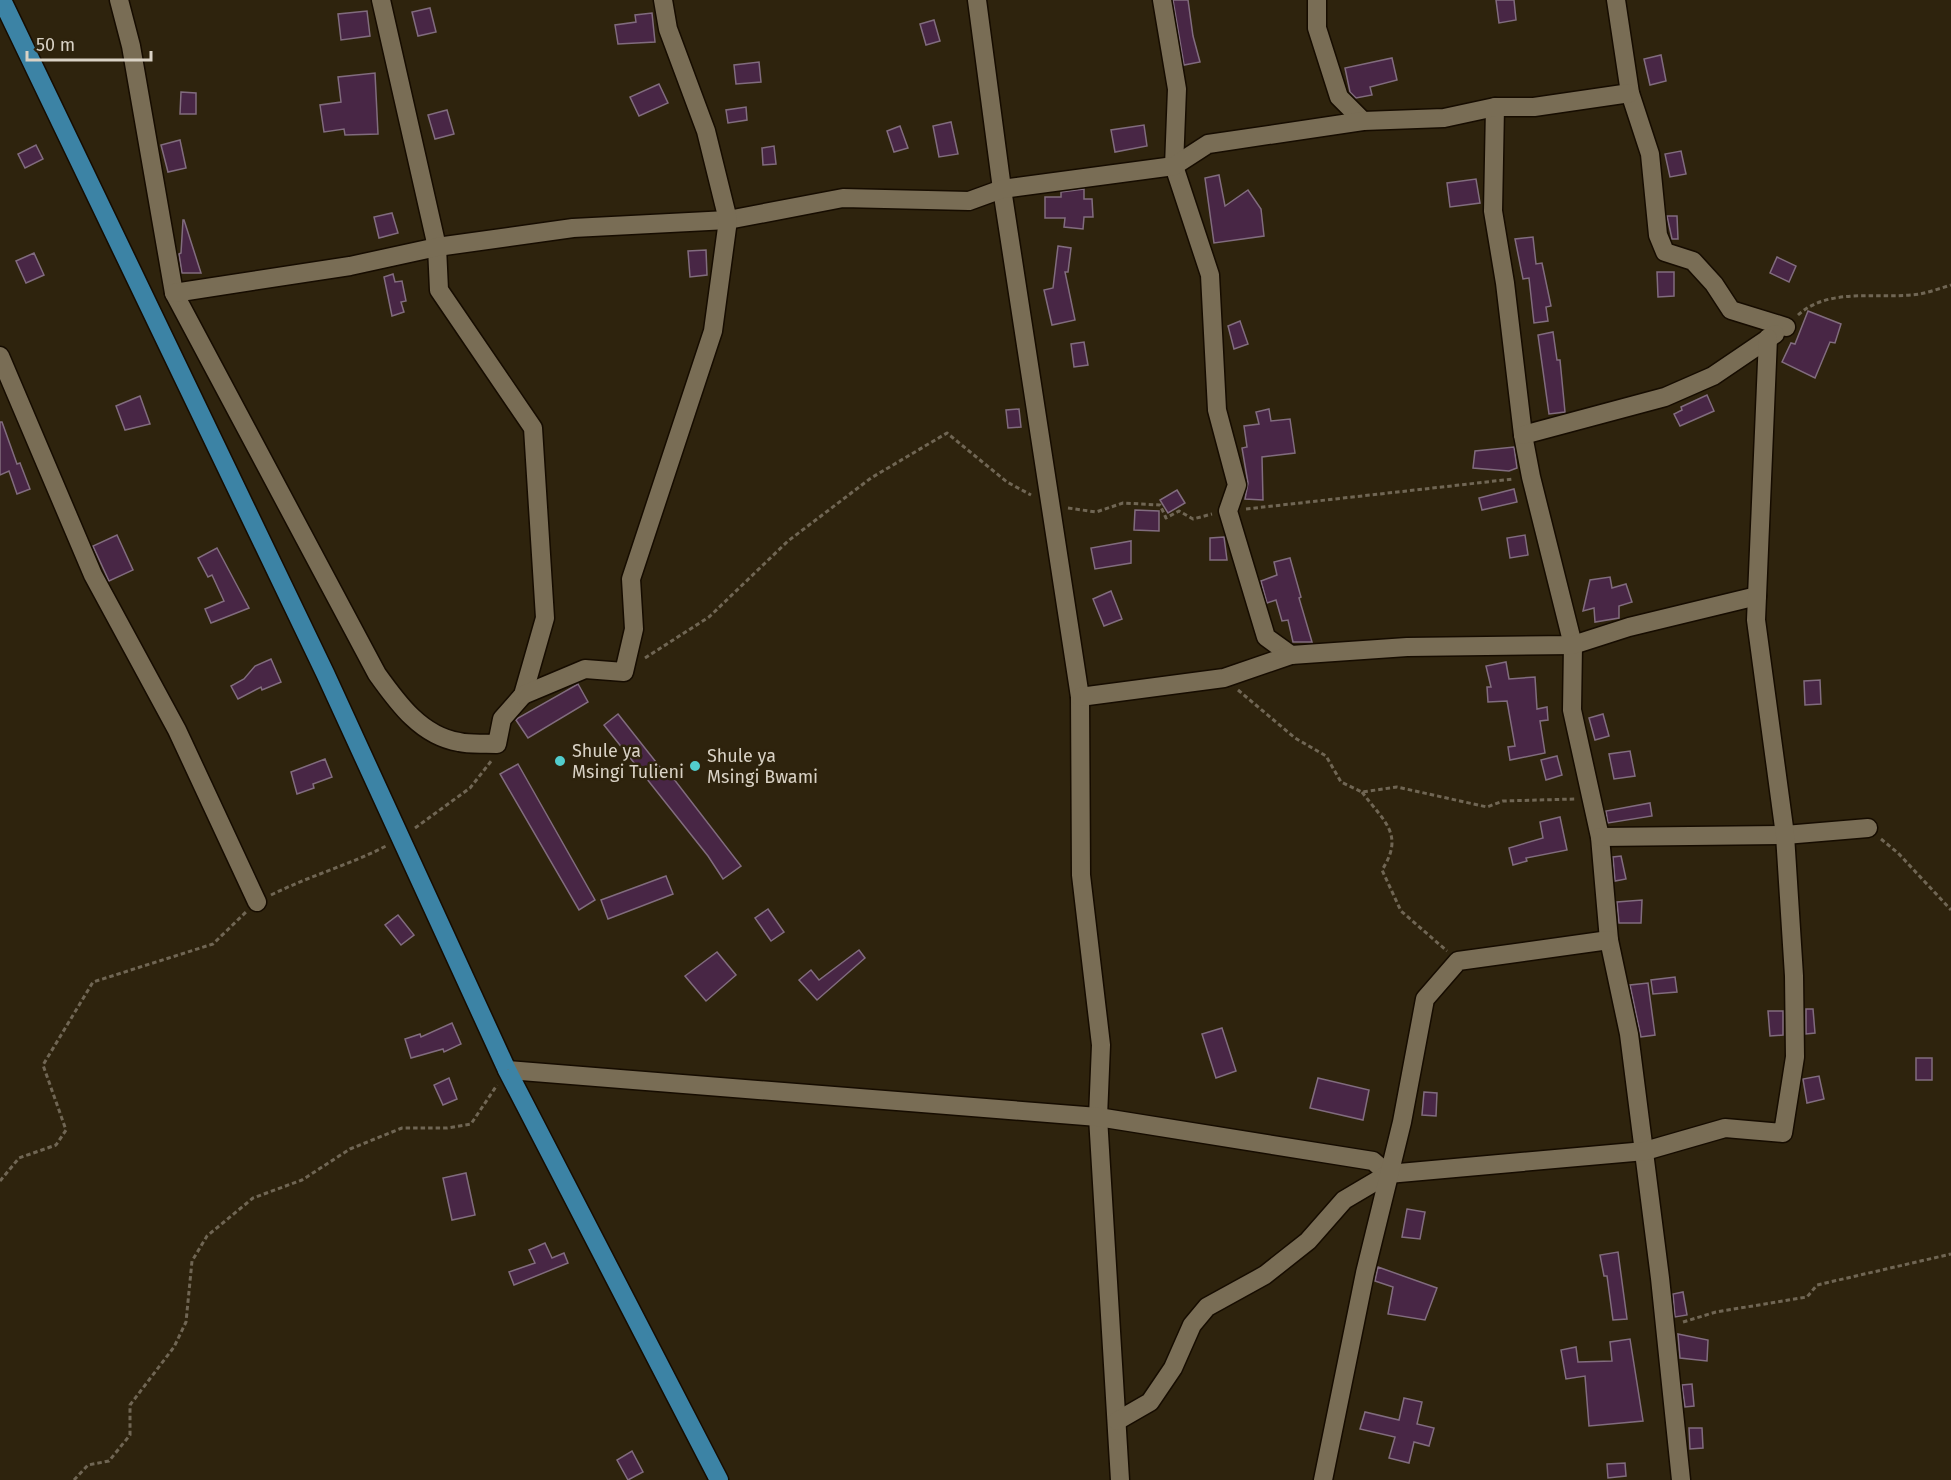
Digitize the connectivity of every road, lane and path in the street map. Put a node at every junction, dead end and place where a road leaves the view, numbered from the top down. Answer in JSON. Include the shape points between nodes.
{"nodes":[{"id":1,"x":2,"y":0,"type":"edge"},
{"id":2,"x":119,"y":0,"type":"edge"},
{"id":3,"x":381,"y":0,"type":"edge"},
{"id":4,"x":663,"y":0,"type":"edge"},
{"id":5,"x":977,"y":0,"type":"edge"},
{"id":6,"x":1162,"y":0,"type":"edge"},
{"id":7,"x":1317,"y":0,"type":"edge"},
{"id":8,"x":1616,"y":0,"type":"edge"},
{"id":9,"x":1630,"y":93,"type":"junction"},
{"id":10,"x":1495,"y":107,"type":"junction"},
{"id":11,"x":1363,"y":121,"type":"junction"},
{"id":12,"x":1174,"y":166,"type":"junction"},
{"id":13,"x":1002,"y":189,"type":"junction"},
{"id":14,"x":728,"y":220,"type":"junction"},
{"id":15,"x":437,"y":247,"type":"junction"},
{"id":16,"x":1951,"y":285,"type":"edge"},
{"id":17,"x":174,"y":293,"type":"junction"},
{"id":18,"x":1786,"y":327,"type":"junction"},
{"id":19,"x":1768,"y":338,"type":"junction"},
{"id":20,"x":0,"y":356,"type":"edge"},
{"id":21,"x":1523,"y":435,"type":"junction"},
{"id":22,"x":1757,"y":596,"type":"junction"},
{"id":23,"x":1573,"y":645,"type":"junction"},
{"id":24,"x":1291,"y":655,"type":"junction"},
{"id":25,"x":1224,"y":678,"type":"junction"},
{"id":26,"x":524,"y":695,"type":"junction"},
{"id":27,"x":1080,"y":697,"type":"junction"},
{"id":28,"x":1362,"y":792,"type":"junction"},
{"id":29,"x":1592,"y":799,"type":"junction"},
{"id":30,"x":1868,"y":828,"type":"joint"},
{"id":31,"x":1785,"y":835,"type":"junction"},
{"id":32,"x":1600,"y":837,"type":"junction"},
{"id":33,"x":257,"y":902,"type":"joint"},
{"id":34,"x":1951,"y":910,"type":"edge"},
{"id":35,"x":1609,"y":940,"type":"junction"},
{"id":36,"x":1458,"y":961,"type":"junction"},
{"id":37,"x":507,"y":1070,"type":"junction"},
{"id":38,"x":1098,"y":1117,"type":"junction"},
{"id":39,"x":1645,"y":1151,"type":"junction"},
{"id":40,"x":1388,"y":1174,"type":"junction"},
{"id":41,"x":0,"y":1181,"type":"edge"},
{"id":42,"x":1951,"y":1254,"type":"edge"},
{"id":43,"x":1664,"y":1328,"type":"junction"},
{"id":44,"x":1118,"y":1421,"type":"junction"},
{"id":45,"x":74,"y":1480,"type":"edge"},
{"id":46,"x":719,"y":1480,"type":"edge"},
{"id":47,"x":1120,"y":1480,"type":"edge"},
{"id":48,"x":1323,"y":1480,"type":"edge"},
{"id":49,"x":1681,"y":1480,"type":"edge"}],
"edges":[{"from":1,"to":37,"type":"main road","via":[[329,683]]},
{"from":2,"to":17,"type":"street","via":[[131,46]]},
{"from":3,"to":15,"type":"street"},
{"from":4,"to":14,"type":"street","via":[[668,29],[706,131]]},
{"from":5,"to":13,"type":"street"},
{"from":6,"to":12,"type":"street","via":[[1177,89]]},
{"from":7,"to":11,"type":"street","via":[[1317,28],[1339,97]]},
{"from":8,"to":9,"type":"street"},
{"from":9,"to":10,"type":"street","via":[[1534,107]]},
{"from":9,"to":18,"type":"street","via":[[1650,154],[1658,235],[1665,252],[1693,261],[1731,310]]},
{"from":10,"to":11,"type":"street","via":[[1444,118]]},
{"from":10,"to":21,"type":"street","via":[[1493,211]]},
{"from":11,"to":12,"type":"street","via":[[1208,144]]},
{"from":12,"to":13,"type":"street"},
{"from":12,"to":24,"type":"street","via":[[1210,275],[1217,410],[1237,485],[1228,511],[1266,637]]},
{"from":13,"to":14,"type":"street","via":[[969,201],[843,198]]},
{"from":13,"to":27,"type":"street"},
{"from":14,"to":15,"type":"street","via":[[573,228]]},
{"from":14,"to":26,"type":"street","via":[[713,331],[631,579],[634,629],[624,672],[585,669]]},
{"from":15,"to":17,"type":"street","via":[[350,267]]},
{"from":15,"to":26,"type":"street","via":[[439,290],[533,428],[545,618]]},
{"from":16,"to":18,"type":"path","via":[[1921,294],[1844,296],[1807,307]]},
{"from":17,"to":26,"type":"street","via":[[377,674],[405,712],[435,733],[458,742],[497,744],[502,719]]},
{"from":18,"to":19,"type":"street"},
{"from":19,"to":21,"type":"street","via":[[1713,376],[1665,397]]},
{"from":19,"to":22,"type":"street"},
{"from":20,"to":33,"type":"street","via":[[93,575],[177,730]]},
{"from":21,"to":23,"type":"street"},
{"from":22,"to":23,"type":"street"},
{"from":22,"to":31,"type":"street","via":[[1756,620]]},
{"from":23,"to":24,"type":"street","via":[[1407,647]]},
{"from":23,"to":29,"type":"street","via":[[1572,710]]},
{"from":24,"to":25,"type":"street"},
{"from":25,"to":27,"type":"street"},
{"from":25,"to":28,"type":"path","via":[[1295,738],[1326,756],[1341,782]]},
{"from":27,"to":38,"type":"street","via":[[1081,875],[1101,1045]]},
{"from":28,"to":29,"type":"path","via":[[1397,787],[1486,807],[1503,801]]},
{"from":28,"to":36,"type":"path","via":[[1393,835],[1391,854],[1382,870],[1401,911]]},
{"from":29,"to":32,"type":"street"},
{"from":30,"to":31,"type":"street"},
{"from":30,"to":34,"type":"path","via":[[1898,853]]},
{"from":31,"to":32,"type":"street"},
{"from":31,"to":39,"type":"street","via":[[1795,1057],[1783,1133],[1725,1128]]},
{"from":32,"to":35,"type":"street"},
{"from":33,"to":41,"type":"path","via":[[213,944],[93,982],[43,1065],[66,1130],[56,1145],[19,1158]]},
{"from":35,"to":36,"type":"street"},
{"from":35,"to":39,"type":"street","via":[[1629,1034]]},
{"from":36,"to":40,"type":"street","via":[[1425,999]]},
{"from":37,"to":38,"type":"street"},
{"from":37,"to":45,"type":"path","via":[[471,1124],[402,1128],[350,1149],[302,1180],[253,1198],[207,1236],[192,1262],[186,1322],[174,1347],[130,1406],[130,1435],[109,1461],[88,1465]]},
{"from":37,"to":46,"type":"main road"},
{"from":38,"to":40,"type":"street","via":[[1373,1161]]},
{"from":38,"to":44,"type":"street"},
{"from":39,"to":40,"type":"street"},
{"from":39,"to":43,"type":"street"},
{"from":40,"to":44,"type":"street","via":[[1344,1200],[1308,1241],[1265,1275],[1208,1307],[1192,1325],[1173,1368],[1150,1402]]},
{"from":40,"to":48,"type":"street"},
{"from":42,"to":43,"type":"path","via":[[1817,1285],[1808,1297],[1716,1312]]},
{"from":43,"to":49,"type":"street"},
{"from":44,"to":47,"type":"street"}]}
